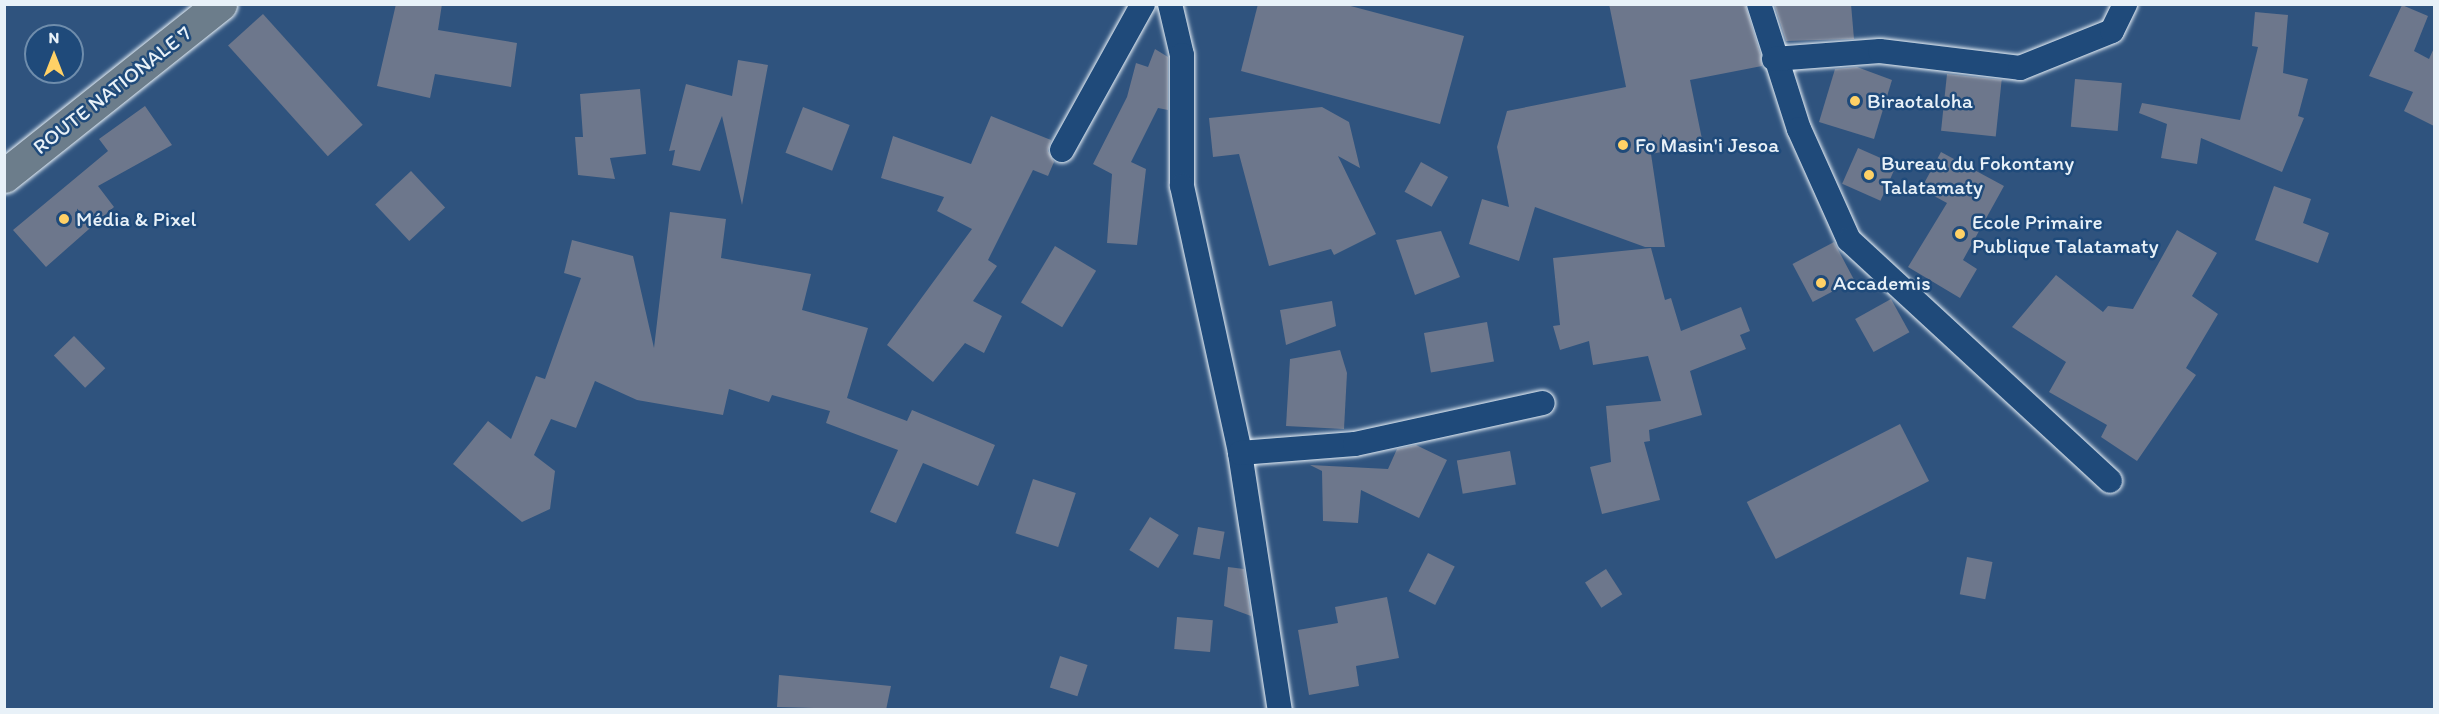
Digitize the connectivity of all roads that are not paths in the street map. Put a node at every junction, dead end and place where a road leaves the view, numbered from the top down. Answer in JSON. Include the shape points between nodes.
{"nodes":[{"id":1,"x":220,"y":4,"type":"edge"},
{"id":2,"x":1143,"y":4,"type":"edge"},
{"id":3,"x":1170,"y":4,"type":"edge"},
{"id":4,"x":1759,"y":4,"type":"edge"},
{"id":5,"x":2125,"y":4,"type":"edge"},
{"id":6,"x":1774,"y":59,"type":"junction"},
{"id":7,"x":1062,"y":150,"type":"dead end"},
{"id":8,"x":4,"y":176,"type":"edge"},
{"id":9,"x":1543,"y":404,"type":"dead end"},
{"id":10,"x":1240,"y":453,"type":"junction"},
{"id":11,"x":2110,"y":481,"type":"dead end"},
{"id":12,"x":1280,"y":710,"type":"edge"}],
"edges":[{"from":1,"to":8,"type":"main road","name":"ROUTE NATIONALE 7"},
{"from":2,"to":7,"type":"street"},
{"from":3,"to":10,"type":"street","via":[[1182,55],[1182,186]]},
{"from":4,"to":6,"type":"street"},
{"from":5,"to":6,"type":"street","via":[[2112,31],[2020,68],[1881,51]]},
{"from":6,"to":11,"type":"street","via":[[1849,240]]},
{"from":9,"to":10,"type":"street","via":[[1355,444]]},
{"from":10,"to":12,"type":"street"}]}
